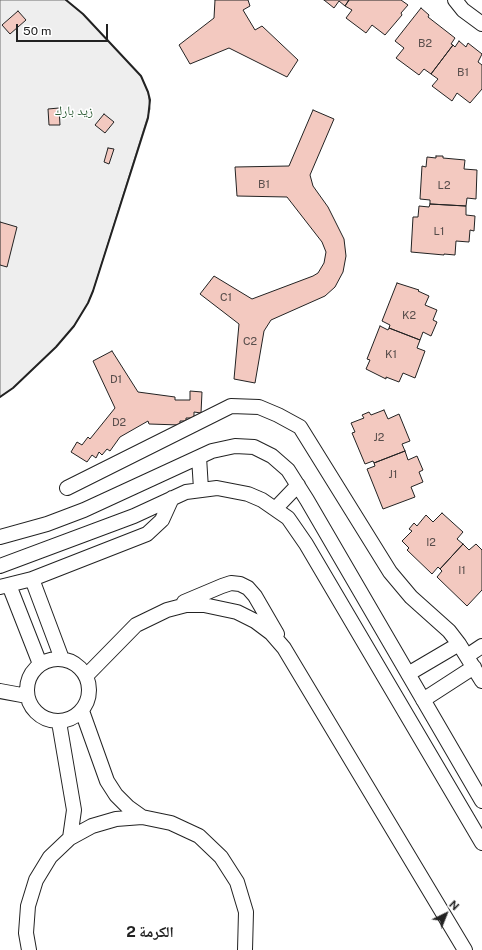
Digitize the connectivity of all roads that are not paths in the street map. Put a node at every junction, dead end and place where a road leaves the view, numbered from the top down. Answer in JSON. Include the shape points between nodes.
{"nodes":[{"id":1,"x":455,"y":0,"type":"edge"},
{"id":2,"x":482,"y":24,"type":"edge"},
{"id":3,"x":199,"y":457,"type":"junction"},
{"id":4,"x":298,"y":484,"type":"junction"},
{"id":5,"x":67,"y":488,"type":"dead end"},
{"id":6,"x":201,"y":489,"type":"junction"},
{"id":7,"x":172,"y":498,"type":"junction"},
{"id":8,"x":276,"y":508,"type":"junction"},
{"id":9,"x":0,"y":537,"type":"edge"},
{"id":10,"x":0,"y":566,"type":"edge"},
{"id":11,"x":32,"y":579,"type":"junction"},
{"id":12,"x":5,"y":586,"type":"edge"},
{"id":13,"x":222,"y":586,"type":"junction"},
{"id":14,"x":254,"y":596,"type":"junction"},
{"id":15,"x":223,"y":607,"type":"junction"},
{"id":16,"x":167,"y":610,"type":"junction"},
{"id":17,"x":237,"y":612,"type":"junction"},
{"id":18,"x":459,"y":644,"type":"junction"},
{"id":19,"x":482,"y":646,"type":"edge"},
{"id":20,"x":284,"y":648,"type":"junction"},
{"id":21,"x":62,"y":659,"type":"junction"},
{"id":22,"x":470,"y":662,"type":"junction"},
{"id":23,"x":40,"y":664,"type":"junction"},
{"id":24,"x":408,"y":674,"type":"junction"},
{"id":25,"x":86,"y":676,"type":"junction"},
{"id":26,"x":482,"y":681,"type":"edge"},
{"id":27,"x":0,"y":691,"type":"edge"},
{"id":28,"x":27,"y":696,"type":"junction"},
{"id":29,"x":424,"y":700,"type":"junction"},
{"id":30,"x":82,"y":711,"type":"junction"},
{"id":31,"x":59,"y":722,"type":"junction"},
{"id":32,"x":482,"y":801,"type":"edge"},
{"id":33,"x":142,"y":817,"type":"junction"},
{"id":34,"x":70,"y":838,"type":"junction"},
{"id":35,"x":482,"y":843,"type":"edge"},
{"id":36,"x":29,"y":950,"type":"edge"},
{"id":37,"x":245,"y":950,"type":"edge"},
{"id":38,"x":465,"y":950,"type":"edge"}],
"edges":[{"from":1,"to":2,"type":"street","via":[[463,10]]},
{"from":3,"to":4,"type":"street","via":[[212,450],[235,446],[254,447],[272,456],[288,470]]},
{"from":3,"to":6,"type":"street"},
{"from":3,"to":9,"type":"street","via":[[84,510],[47,524]]},
{"from":4,"to":8,"type":"street"},
{"from":4,"to":24,"type":"street"},
{"from":5,"to":18,"type":"street","via":[[231,406],[259,407],[300,428],[390,572]]},
{"from":6,"to":7,"type":"street"},
{"from":6,"to":8,"type":"street","via":[[225,489],[248,494]]},
{"from":7,"to":10,"type":"street","via":[[134,516]]},
{"from":7,"to":11,"type":"street","via":[[162,520],[147,534]]},
{"from":8,"to":35,"type":"street","via":[[293,524],[306,544]]},
{"from":11,"to":12,"type":"street"},
{"from":11,"to":21,"type":"street"},
{"from":12,"to":23,"type":"street"},
{"from":13,"to":14,"type":"street","via":[[240,584],[248,588]]},
{"from":13,"to":15,"type":"street"},
{"from":13,"to":16,"type":"street"},
{"from":14,"to":17,"type":"street"},
{"from":14,"to":20,"type":"street"},
{"from":15,"to":16,"type":"street","via":[[198,605]]},
{"from":15,"to":17,"type":"street"},
{"from":16,"to":25,"type":"street","via":[[136,625]]},
{"from":17,"to":20,"type":"street","via":[[271,633]]},
{"from":18,"to":22,"type":"street"},
{"from":18,"to":24,"type":"street"},
{"from":19,"to":22,"type":"street"},
{"from":20,"to":38,"type":"street"},
{"from":21,"to":23,"type":"street","via":[[54,658]]},
{"from":21,"to":25,"type":"street","via":[[76,665]]},
{"from":22,"to":26,"type":"street"},
{"from":22,"to":29,"type":"street"},
{"from":23,"to":28,"type":"street","via":[[31,673],[27,684]]},
{"from":24,"to":29,"type":"street"},
{"from":25,"to":30,"type":"street","via":[[89,694]]},
{"from":27,"to":28,"type":"street"},
{"from":28,"to":31,"type":"street","via":[[32,708],[42,718]]},
{"from":29,"to":32,"type":"street"},
{"from":30,"to":31,"type":"street","via":[[75,717]]},
{"from":30,"to":33,"type":"street","via":[[107,781],[116,795]]},
{"from":31,"to":34,"type":"street","via":[[74,810]]},
{"from":33,"to":34,"type":"street","via":[[116,819],[92,826]]},
{"from":33,"to":37,"type":"street","via":[[171,823],[198,836],[221,857],[237,882],[246,912]]},
{"from":34,"to":36,"type":"street","via":[[50,857],[36,880],[28,906],[26,933]]}]}
